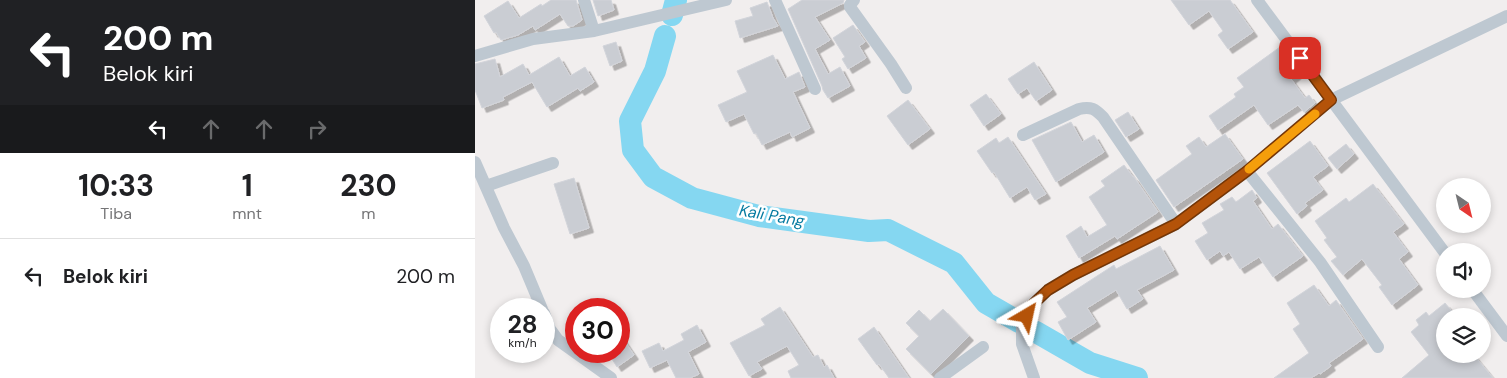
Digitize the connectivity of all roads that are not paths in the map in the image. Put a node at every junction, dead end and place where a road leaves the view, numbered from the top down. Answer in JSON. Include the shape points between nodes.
{"nodes":[{"id":1,"x":584,"y":0,"type":"edge"},
{"id":2,"x":726,"y":0,"type":"edge"},
{"id":3,"x":775,"y":0,"type":"edge"},
{"id":4,"x":855,"y":0,"type":"edge"},
{"id":5,"x":1257,"y":0,"type":"edge"},
{"id":6,"x":1507,"y":16,"type":"edge"},
{"id":7,"x":594,"y":31,"type":"junction"},
{"id":8,"x":475,"y":56,"type":"edge"},
{"id":9,"x":906,"y":88,"type":"dead end"},
{"id":10,"x":815,"y":89,"type":"dead end"},
{"id":11,"x":1331,"y":100,"type":"junction"},
{"id":12,"x":1023,"y":135,"type":"dead end"},
{"id":13,"x":475,"y":162,"type":"edge"},
{"id":14,"x":553,"y":163,"type":"dead end"},
{"id":15,"x":1247,"y":171,"type":"junction"},
{"id":16,"x":486,"y":186,"type":"junction"},
{"id":17,"x":1176,"y":224,"type":"junction"},
{"id":18,"x":1438,"y":243,"type":"edge"},
{"id":19,"x":537,"y":298,"type":"edge"},
{"id":20,"x":1478,"y":298,"type":"edge"},
{"id":21,"x":555,"y":336,"type":"edge"},
{"id":22,"x":1507,"y":336,"type":"edge"},
{"id":23,"x":983,"y":347,"type":"dead end"},
{"id":24,"x":1378,"y":347,"type":"dead end"},
{"id":25,"x":611,"y":378,"type":"edge"},
{"id":26,"x":940,"y":378,"type":"edge"},
{"id":27,"x":1034,"y":378,"type":"edge"}],
"edges":[{"from":1,"to":7,"type":"street"},
{"from":2,"to":7,"type":"street"},
{"from":3,"to":10,"type":"street"},
{"from":4,"to":9,"type":"street","via":[[850,7]]},
{"from":5,"to":11,"type":"street"},
{"from":6,"to":11,"type":"street"},
{"from":7,"to":8,"type":"street","via":[[533,39]]},
{"from":11,"to":15,"type":"street"},
{"from":11,"to":18,"type":"street"},
{"from":12,"to":17,"type":"street","via":[[1079,108],[1093,108],[1103,117]]},
{"from":13,"to":16,"type":"street"},
{"from":14,"to":16,"type":"street"},
{"from":15,"to":17,"type":"street"},
{"from":15,"to":24,"type":"street","via":[[1320,262]]},
{"from":16,"to":19,"type":"street"},
{"from":17,"to":27,"type":"street","via":[[1073,275],[1048,290],[1031,306],[1022,327],[1022,344]]},
{"from":20,"to":22,"type":"street"},
{"from":21,"to":25,"type":"street"},
{"from":23,"to":26,"type":"street"}]}
